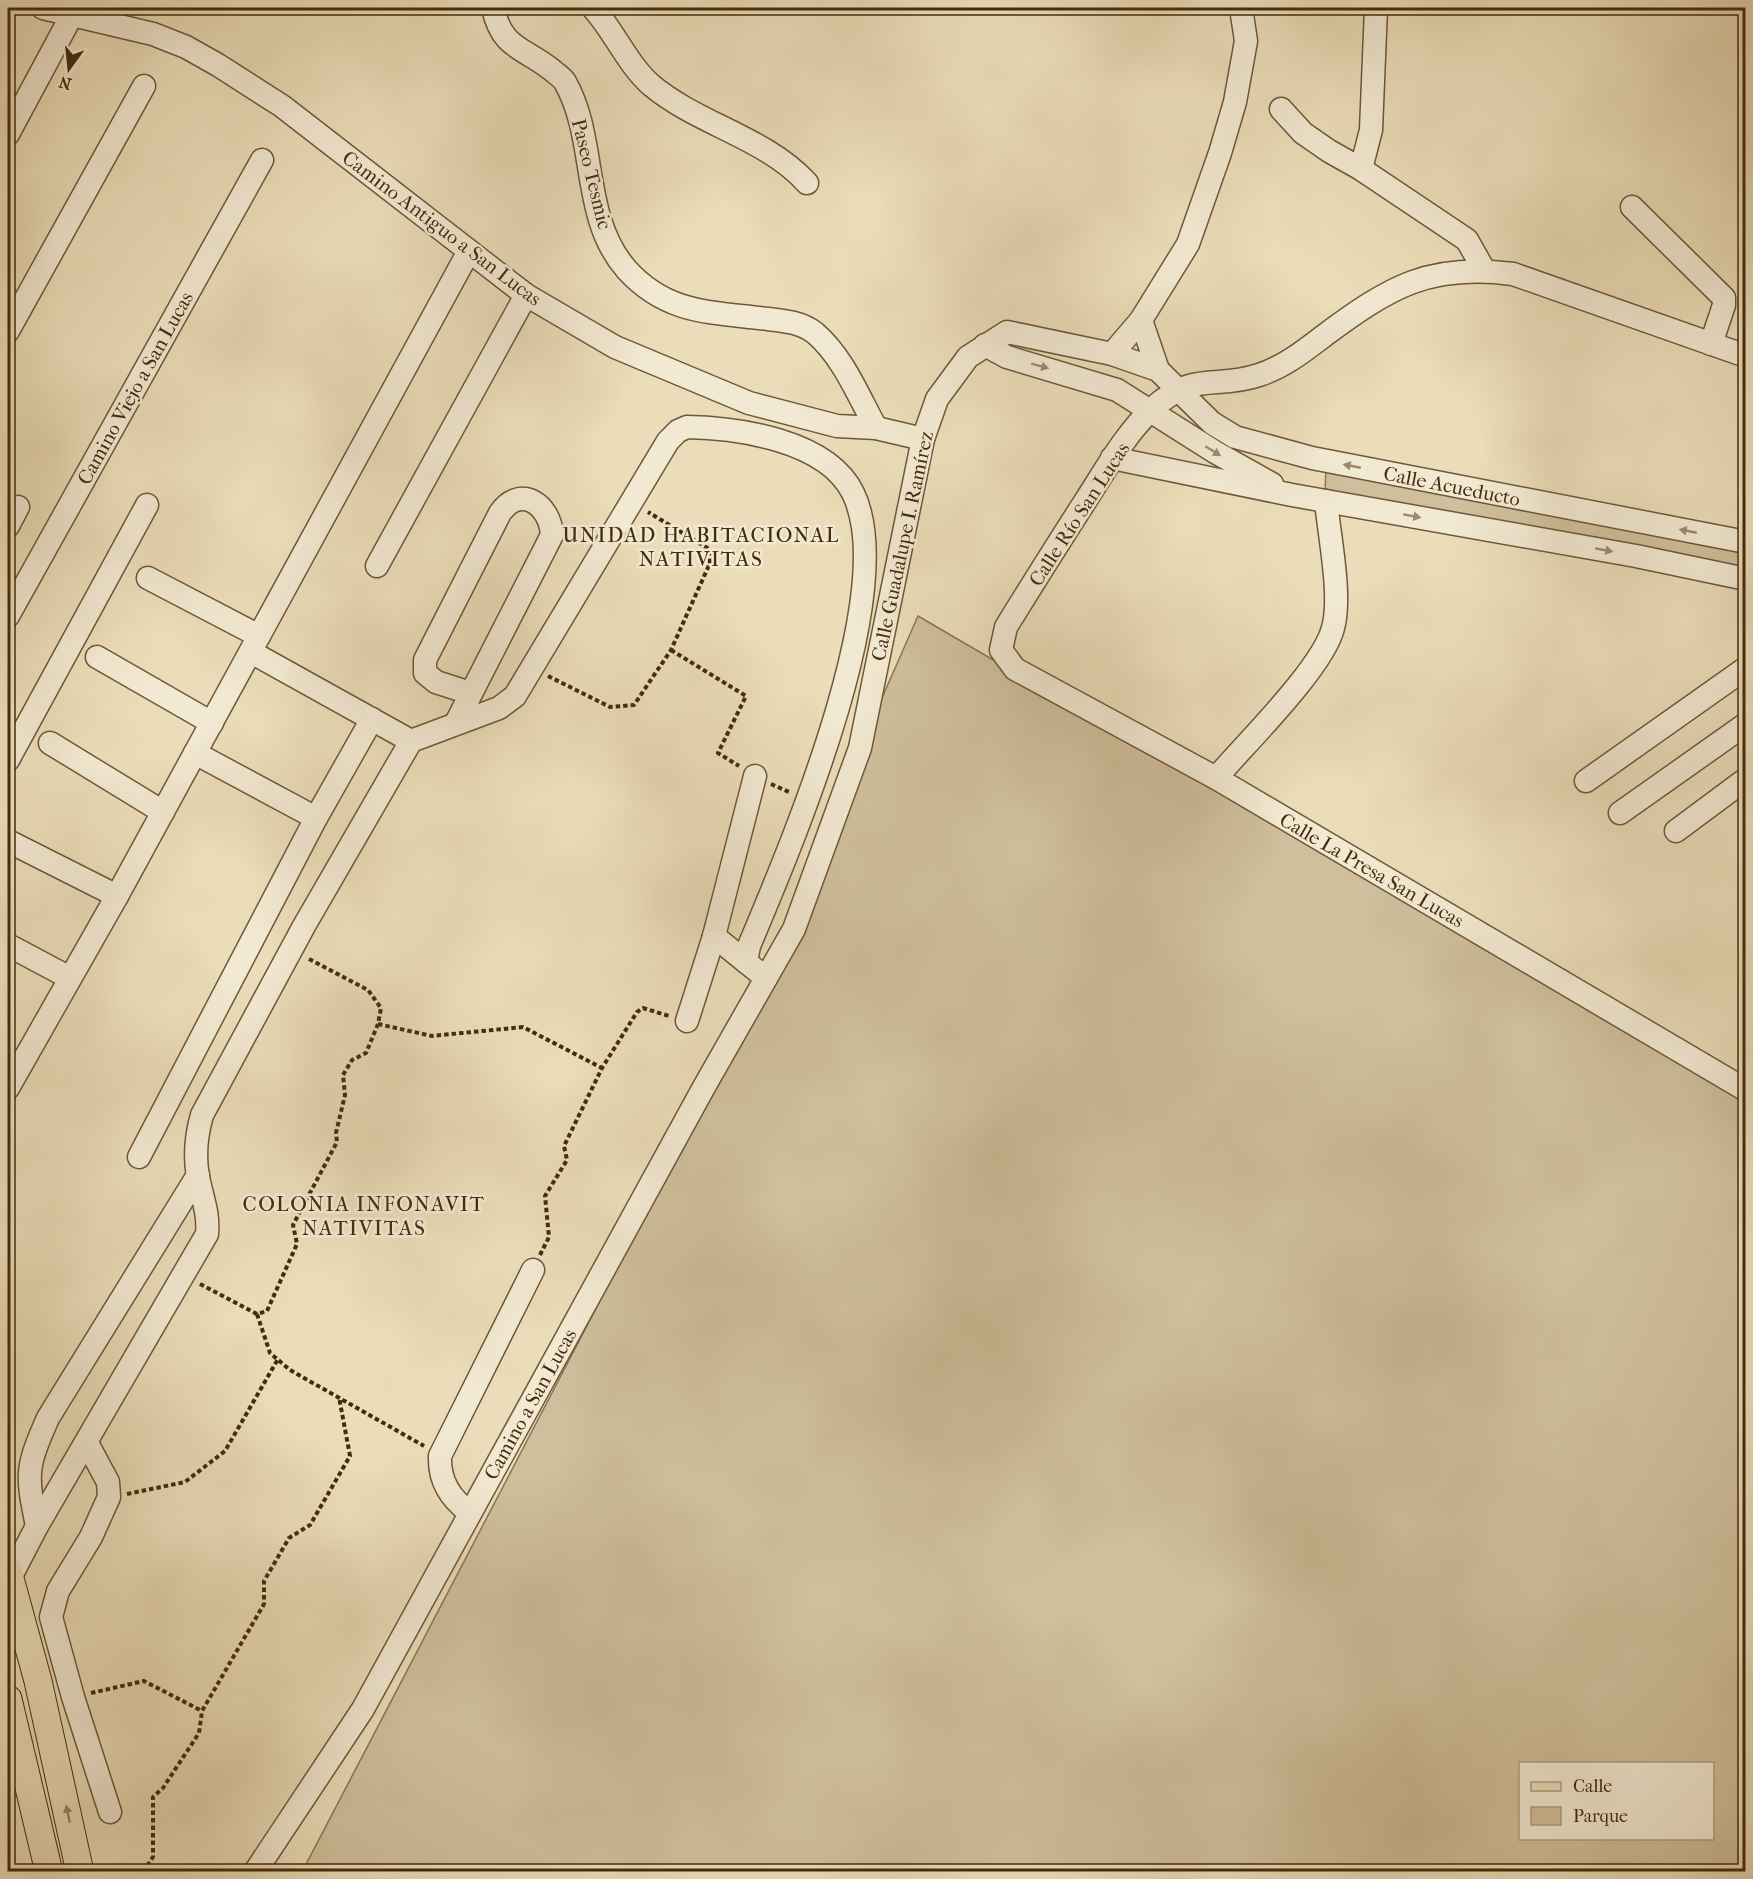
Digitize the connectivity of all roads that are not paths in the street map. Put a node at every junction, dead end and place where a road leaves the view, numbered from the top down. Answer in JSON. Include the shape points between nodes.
{"nodes":[{"id":1,"x":43,"y":8,"type":"edge"},
{"id":2,"x":493,"y":8,"type":"edge"},
{"id":3,"x":593,"y":8,"type":"edge"},
{"id":4,"x":1241,"y":8,"type":"edge"},
{"id":5,"x":1376,"y":8,"type":"edge"},
{"id":6,"x":73,"y":13,"type":"junction"},
{"id":7,"x":144,"y":86,"type":"dead end"},
{"id":8,"x":1281,"y":109,"type":"dead end"},
{"id":9,"x":8,"y":134,"type":"edge"},
{"id":10,"x":262,"y":160,"type":"dead end"},
{"id":11,"x":1361,"y":169,"type":"junction"},
{"id":12,"x":807,"y":183,"type":"dead end"},
{"id":13,"x":1632,"y":207,"type":"dead end"},
{"id":14,"x":469,"y":251,"type":"junction"},
{"id":15,"x":1484,"y":270,"type":"junction"},
{"id":16,"x":526,"y":295,"type":"junction"},
{"id":17,"x":1141,"y":320,"type":"junction"},
{"id":18,"x":8,"y":331,"type":"edge"},
{"id":19,"x":1711,"y":344,"type":"junction"},
{"id":20,"x":985,"y":345,"type":"junction"},
{"id":21,"x":1077,"y":347,"type":"junction"},
{"id":22,"x":1112,"y":354,"type":"junction"},
{"id":23,"x":1746,"y":356,"type":"edge"},
{"id":24,"x":1158,"y":370,"type":"junction"},
{"id":25,"x":1067,"y":373,"type":"junction"},
{"id":26,"x":1176,"y":389,"type":"junction"},
{"id":27,"x":1151,"y":410,"type":"junction"},
{"id":28,"x":876,"y":428,"type":"junction"},
{"id":29,"x":923,"y":439,"type":"junction"},
{"id":30,"x":1311,"y":458,"type":"junction"},
{"id":31,"x":1112,"y":459,"type":"junction"},
{"id":32,"x":1310,"y":498,"type":"junction"},
{"id":33,"x":147,"y":505,"type":"dead end"},
{"id":34,"x":1746,"y":542,"type":"edge"},
{"id":35,"x":377,"y":566,"type":"dead end"},
{"id":36,"x":148,"y":578,"type":"dead end"},
{"id":37,"x":1746,"y":579,"type":"edge"},
{"id":38,"x":8,"y":616,"type":"edge"},
{"id":39,"x":255,"y":644,"type":"junction"},
{"id":40,"x":1001,"y":650,"type":"joint"},
{"id":41,"x":97,"y":657,"type":"dead end"},
{"id":42,"x":1746,"y":668,"type":"edge"},
{"id":43,"x":470,"y":693,"type":"junction"},
{"id":44,"x":372,"y":718,"type":"junction"},
{"id":45,"x":212,"y":723,"type":"junction"},
{"id":46,"x":456,"y":723,"type":"junction"},
{"id":47,"x":1746,"y":724,"type":"edge"},
{"id":48,"x":411,"y":741,"type":"junction"},
{"id":49,"x":50,"y":743,"type":"dead end"},
{"id":50,"x":195,"y":753,"type":"junction"},
{"id":51,"x":8,"y":760,"type":"edge"},
{"id":52,"x":755,"y":776,"type":"road end"},
{"id":53,"x":1216,"y":778,"type":"junction"},
{"id":54,"x":1746,"y":779,"type":"edge"},
{"id":55,"x":1586,"y":781,"type":"dead end"},
{"id":56,"x":163,"y":813,"type":"junction"},
{"id":57,"x":1620,"y":813,"type":"dead end"},
{"id":58,"x":316,"y":818,"type":"junction"},
{"id":59,"x":1676,"y":831,"type":"dead end"},
{"id":60,"x":8,"y":841,"type":"edge"},
{"id":61,"x":117,"y":896,"type":"junction"},
{"id":62,"x":794,"y":929,"type":"joint"},
{"id":63,"x":714,"y":936,"type":"junction"},
{"id":64,"x":8,"y":945,"type":"edge"},
{"id":65,"x":746,"y":962,"type":"junction"},
{"id":66,"x":70,"y":978,"type":"junction"},
{"id":67,"x":766,"y":978,"type":"junction"},
{"id":68,"x":687,"y":1021,"type":"road end"},
{"id":69,"x":8,"y":1088,"type":"edge"},
{"id":70,"x":1746,"y":1090,"type":"edge"},
{"id":71,"x":139,"y":1157,"type":"dead end"},
{"id":72,"x":198,"y":1175,"type":"junction"},
{"id":73,"x":533,"y":1270,"type":"road end"},
{"id":74,"x":87,"y":1443,"type":"junction"},
{"id":75,"x":470,"y":1513,"type":"junction"},
{"id":76,"x":37,"y":1526,"type":"junction"},
{"id":77,"x":9,"y":1574,"type":"edge"},
{"id":78,"x":8,"y":1699,"type":"edge"},
{"id":79,"x":110,"y":1812,"type":"dead end"},
{"id":80,"x":49,"y":1872,"type":"edge"},
{"id":81,"x":80,"y":1872,"type":"edge"},
{"id":82,"x":255,"y":1872,"type":"edge"}],
"edges":[{"from":1,"to":6,"type":"street","name":"Camino Antiguo a San Lucas"},
{"from":2,"to":28,"type":"street","name":"Paseo Tesmic","via":[[496,26],[508,42],[564,80],[579,123],[599,221],[626,269],[646,288],[692,311],[797,322],[837,356]]},
{"from":3,"to":12,"type":"street","via":[[650,84],[684,109],[790,164]]},
{"from":4,"to":17,"type":"street","via":[[1246,42],[1221,153],[1188,244]]},
{"from":5,"to":11,"type":"street","via":[[1371,130]]},
{"from":6,"to":9,"type":"street"},
{"from":6,"to":14,"type":"street","name":"Camino Antiguo a San Lucas","via":[[153,34],[218,65],[282,106]]},
{"from":7,"to":18,"type":"street"},
{"from":8,"to":11,"type":"street","via":[[1303,133]]},
{"from":10,"to":38,"type":"street","name":"Camino Viejo a San Lucas"},
{"from":11,"to":15,"type":"street","via":[[1467,240]]},
{"from":13,"to":19,"type":"street","via":[[1724,298]]},
{"from":14,"to":16,"type":"street","name":"Camino Antiguo a San Lucas"},
{"from":14,"to":39,"type":"street"},
{"from":15,"to":19,"type":"street","via":[[1513,274]]},
{"from":15,"to":26,"type":"street","via":[[1427,276],[1398,286],[1287,363],[1258,376],[1200,382]]},
{"from":16,"to":28,"type":"street","name":"Camino Antiguo a San Lucas","via":[[615,347],[739,399],[837,426]]},
{"from":16,"to":35,"type":"street"},
{"from":17,"to":22,"type":"street"},
{"from":17,"to":24,"type":"street"},
{"from":19,"to":23,"type":"street"},
{"from":20,"to":21,"type":"street","name":"Calle Guadalupe I. Ramírez","via":[[1007,332]]},
{"from":20,"to":25,"type":"street","name":"Calle Acueducto","one_way":true,"via":[[1007,357]]},
{"from":20,"to":29,"type":"street","name":"Calle Guadalupe I. Ramírez","via":[[968,357],[937,399]]},
{"from":21,"to":22,"type":"street","name":"Calle Guadalupe I. Ramírez"},
{"from":21,"to":25,"type":"street"},
{"from":22,"to":24,"type":"street","name":"Calle Guadalupe I. Ramírez"},
{"from":24,"to":26,"type":"street","name":"Calle Guadalupe I. Ramírez"},
{"from":25,"to":27,"type":"street","name":"Calle Acueducto","via":[[1117,390]]},
{"from":26,"to":27,"type":"street","name":"Calle Río San Lucas"},
{"from":26,"to":30,"type":"street","name":"Calle Acueducto","via":[[1212,423],[1235,437]]},
{"from":27,"to":31,"type":"street","name":"Calle Río San Lucas"},
{"from":27,"to":32,"type":"street","name":"Calle Acueducto","one_way":true,"via":[[1215,452]]},
{"from":28,"to":29,"type":"street","name":"Camino Antiguo a San Lucas"},
{"from":29,"to":62,"type":"street","name":"Calle Guadalupe I. Ramírez","via":[[860,748]]},
{"from":30,"to":32,"type":"street"},
{"from":34,"to":30,"type":"street","name":"Calle Acueducto","one_way":true},
{"from":31,"to":32,"type":"street","name":"Calle Acueducto"},
{"from":31,"to":40,"type":"street","name":"Calle Río San Lucas","via":[[1005,627]]},
{"from":32,"to":37,"type":"street","name":"Calle Acueducto","one_way":true},
{"from":32,"to":53,"type":"street","via":[[1336,602],[1334,628],[1321,657]]},
{"from":33,"to":51,"type":"street"},
{"from":36,"to":39,"type":"street"},
{"from":39,"to":44,"type":"street"},
{"from":39,"to":45,"type":"street"},
{"from":40,"to":53,"type":"street","name":"Calle La Presa San Lucas","via":[[1015,669]]},
{"from":41,"to":45,"type":"street"},
{"from":42,"to":55,"type":"street"},
{"from":43,"to":43,"type":"street","via":[[425,674],[425,660],[500,513],[508,502],[518,498],[542,506],[551,520],[552,535]]},
{"from":43,"to":46,"type":"street"},
{"from":44,"to":48,"type":"street"},
{"from":44,"to":58,"type":"street"},
{"from":45,"to":50,"type":"street"},
{"from":46,"to":48,"type":"street"},
{"from":46,"to":65,"type":"street","via":[[499,708],[515,696],[668,441],[678,431],[705,428],[756,434],[808,450],[853,492],[864,536],[861,601],[837,711]]},
{"from":47,"to":57,"type":"street"},
{"from":48,"to":72,"type":"street","via":[[291,949],[202,1115],[195,1138]]},
{"from":49,"to":56,"type":"street"},
{"from":50,"to":56,"type":"street"},
{"from":50,"to":58,"type":"street"},
{"from":52,"to":63,"type":"street"},
{"from":53,"to":70,"type":"street","name":"Calle La Presa San Lucas"},
{"from":54,"to":59,"type":"street"},
{"from":56,"to":61,"type":"street"},
{"from":58,"to":71,"type":"street"},
{"from":60,"to":61,"type":"street"},
{"from":61,"to":66,"type":"street"},
{"from":62,"to":67,"type":"street","name":"Camino a San Lucas"},
{"from":63,"to":65,"type":"street"},
{"from":63,"to":68,"type":"street"},
{"from":64,"to":66,"type":"street"},
{"from":65,"to":67,"type":"street"},
{"from":66,"to":69,"type":"street"},
{"from":67,"to":75,"type":"street","name":"Camino a San Lucas"},
{"from":72,"to":74,"type":"street","via":[[209,1219],[207,1234]]},
{"from":72,"to":76,"type":"street","via":[[48,1418],[30,1458],[28,1481]]},
{"from":73,"to":75,"type":"street","via":[[440,1456],[439,1472],[452,1500]]},
{"from":74,"to":76,"type":"street"},
{"from":74,"to":79,"type":"street","via":[[108,1482],[109,1497],[91,1537],[58,1592],[51,1617]]},
{"from":75,"to":82,"type":"street","name":"Camino a San Lucas","via":[[363,1709]]},
{"from":76,"to":77,"type":"street"},
{"from":81,"to":77,"type":"main road","one_way":true,"via":[[38,1681]]},
{"from":78,"to":80,"type":"main road"}]}
